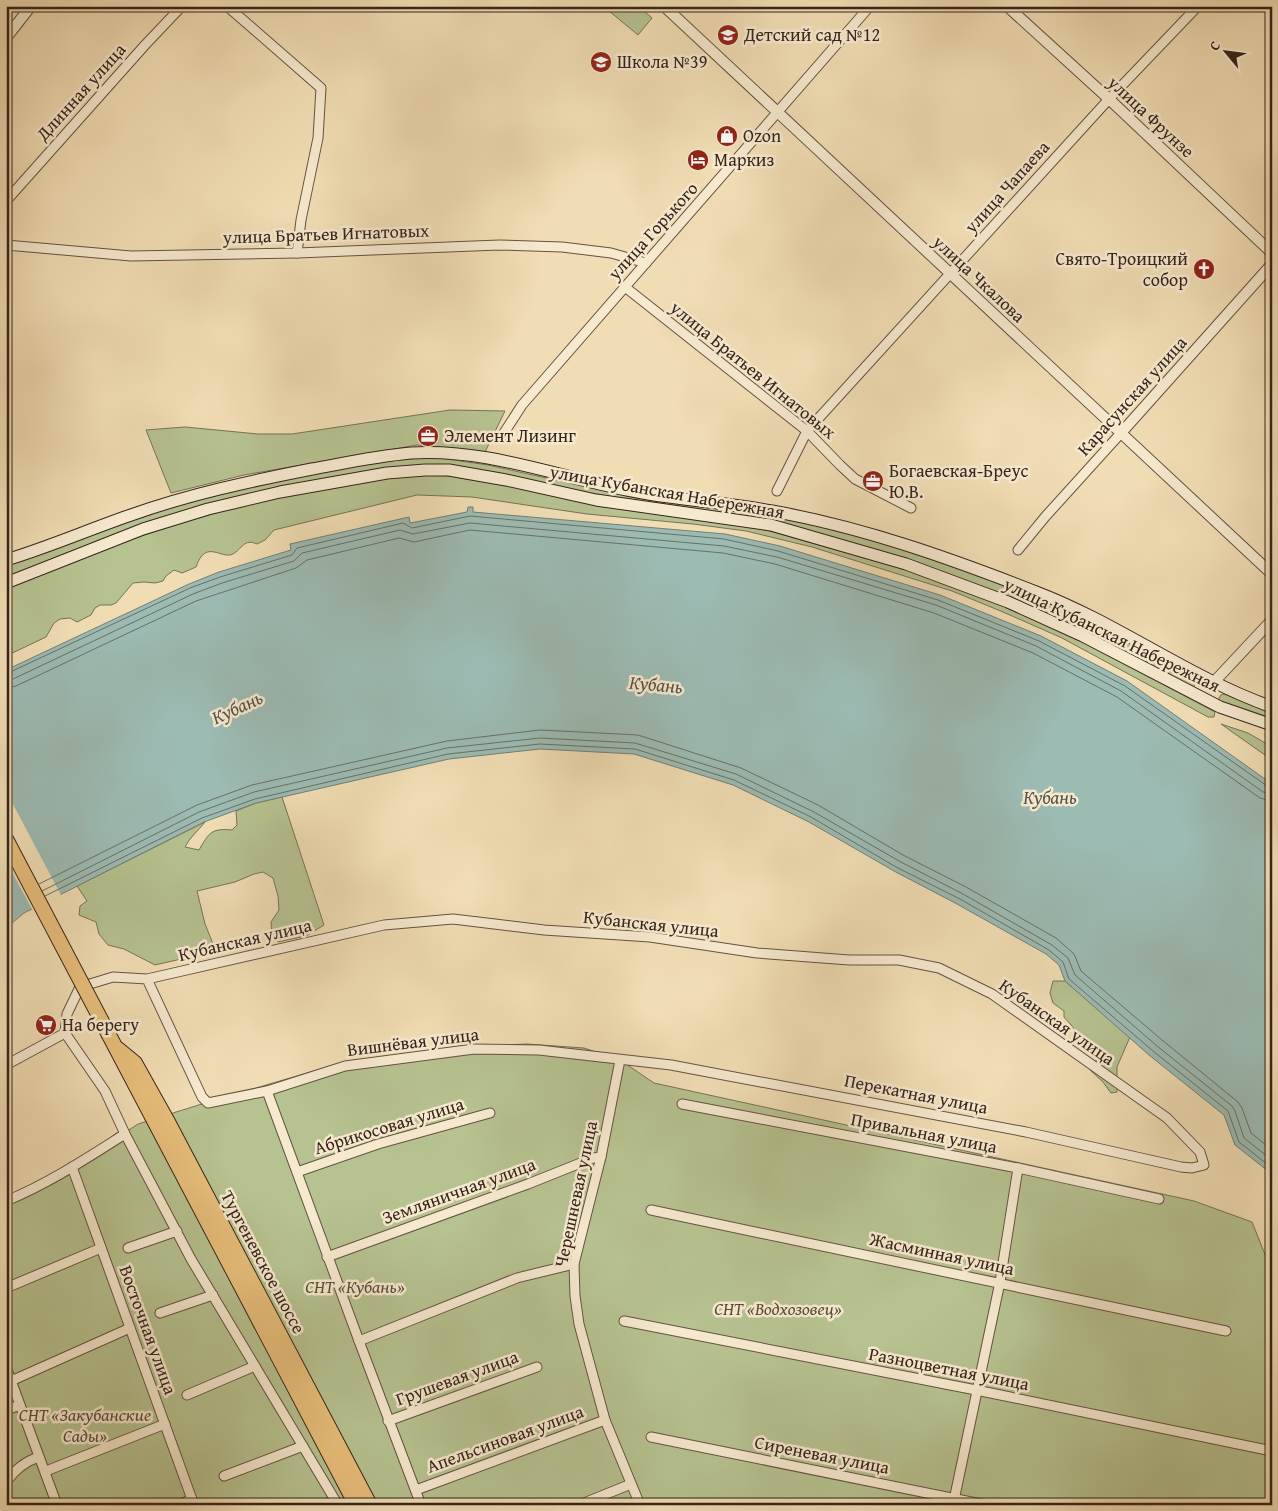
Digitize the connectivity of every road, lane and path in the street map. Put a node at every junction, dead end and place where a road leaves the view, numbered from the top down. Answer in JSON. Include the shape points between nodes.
{"nodes":[{"id":1,"x":31,"y":6,"type":"edge"},
{"id":2,"x":182,"y":6,"type":"edge"},
{"id":3,"x":227,"y":6,"type":"edge"},
{"id":4,"x":664,"y":6,"type":"edge"},
{"id":5,"x":870,"y":6,"type":"edge"},
{"id":6,"x":1008,"y":6,"type":"edge"},
{"id":7,"x":1198,"y":6,"type":"edge"},
{"id":8,"x":8,"y":32,"type":"edge"},
{"id":9,"x":1109,"y":99,"type":"junction"},
{"id":10,"x":778,"y":114,"type":"junction"},
{"id":11,"x":6,"y":201,"type":"edge"},
{"id":12,"x":6,"y":245,"type":"edge"},
{"id":13,"x":297,"y":253,"type":"junction"},
{"id":14,"x":1272,"y":253,"type":"edge"},
{"id":15,"x":646,"y":263,"type":"junction"},
{"id":16,"x":1272,"y":264,"type":"edge"},
{"id":17,"x":950,"y":274,"type":"junction"},
{"id":18,"x":625,"y":287,"type":"junction"},
{"id":19,"x":807,"y":431,"type":"junction"},
{"id":20,"x":1121,"y":433,"type":"junction"},
{"id":21,"x":502,"y":436,"type":"dead end"},
{"id":22,"x":777,"y":491,"type":"dead end"},
{"id":23,"x":911,"y":508,"type":"dead end"},
{"id":24,"x":1018,"y":550,"type":"dead end"},
{"id":25,"x":6,"y":560,"type":"edge"},
{"id":26,"x":1272,"y":574,"type":"edge"},
{"id":27,"x":6,"y":583,"type":"edge"},
{"id":28,"x":1272,"y":620,"type":"edge"},
{"id":29,"x":1214,"y":682,"type":"junction"},
{"id":30,"x":1203,"y":699,"type":"junction"},
{"id":31,"x":1272,"y":707,"type":"edge"},
{"id":32,"x":1272,"y":725,"type":"edge"},
{"id":33,"x":6,"y":840,"type":"edge"},
{"id":34,"x":147,"y":979,"type":"junction"},
{"id":35,"x":65,"y":1033,"type":"junction"},
{"id":36,"x":111,"y":1040,"type":"junction"},
{"id":37,"x":618,"y":1060,"type":"junction"},
{"id":38,"x":6,"y":1065,"type":"edge"},
{"id":39,"x":267,"y":1091,"type":"junction"},
{"id":40,"x":682,"y":1104,"type":"dead end"},
{"id":41,"x":490,"y":1112,"type":"dead end"},
{"id":42,"x":125,"y":1134,"type":"junction"},
{"id":43,"x":601,"y":1157,"type":"junction"},
{"id":44,"x":1204,"y":1165,"type":"joint"},
{"id":45,"x":72,"y":1167,"type":"junction"},
{"id":46,"x":1018,"y":1168,"type":"junction"},
{"id":47,"x":297,"y":1172,"type":"junction"},
{"id":48,"x":1159,"y":1200,"type":"dead end"},
{"id":49,"x":6,"y":1201,"type":"edge"},
{"id":50,"x":651,"y":1210,"type":"dead end"},
{"id":51,"x":177,"y":1231,"type":"junction"},
{"id":52,"x":101,"y":1248,"type":"junction"},
{"id":53,"x":128,"y":1248,"type":"dead end"},
{"id":54,"x":327,"y":1257,"type":"junction"},
{"id":55,"x":574,"y":1264,"type":"junction"},
{"id":56,"x":1000,"y":1282,"type":"junction"},
{"id":57,"x":6,"y":1288,"type":"edge"},
{"id":58,"x":213,"y":1295,"type":"junction"},
{"id":59,"x":160,"y":1313,"type":"dead end"},
{"id":60,"x":624,"y":1321,"type":"dead end"},
{"id":61,"x":130,"y":1328,"type":"junction"},
{"id":62,"x":1226,"y":1332,"type":"dead end"},
{"id":63,"x":358,"y":1341,"type":"junction"},
{"id":64,"x":255,"y":1366,"type":"junction"},
{"id":65,"x":6,"y":1367,"type":"edge"},
{"id":66,"x":537,"y":1367,"type":"dead end"},
{"id":67,"x":11,"y":1381,"type":"junction"},
{"id":68,"x":976,"y":1390,"type":"junction"},
{"id":69,"x":187,"y":1395,"type":"dead end"},
{"id":70,"x":20,"y":1405,"type":"junction"},
{"id":71,"x":6,"y":1410,"type":"edge"},
{"id":72,"x":605,"y":1420,"type":"junction"},
{"id":73,"x":388,"y":1421,"type":"junction"},
{"id":74,"x":165,"y":1424,"type":"junction"},
{"id":75,"x":651,"y":1437,"type":"dead end"},
{"id":76,"x":303,"y":1446,"type":"junction"},
{"id":77,"x":1267,"y":1450,"type":"dead end"},
{"id":78,"x":39,"y":1457,"type":"junction"},
{"id":79,"x":46,"y":1471,"type":"junction"},
{"id":80,"x":224,"y":1476,"type":"dead end"},
{"id":81,"x":6,"y":1482,"type":"edge"},
{"id":82,"x":631,"y":1484,"type":"junction"},
{"id":83,"x":416,"y":1490,"type":"junction"},
{"id":84,"x":953,"y":1501,"type":"edge"},
{"id":85,"x":193,"y":1502,"type":"edge"},
{"id":86,"x":57,"y":1505,"type":"edge"},
{"id":87,"x":178,"y":1505,"type":"edge"},
{"id":88,"x":338,"y":1505,"type":"edge"},
{"id":89,"x":356,"y":1505,"type":"edge"},
{"id":90,"x":370,"y":1505,"type":"edge"},
{"id":91,"x":421,"y":1505,"type":"edge"},
{"id":92,"x":579,"y":1505,"type":"edge"},
{"id":93,"x":640,"y":1505,"type":"edge"},
{"id":94,"x":986,"y":1505,"type":"edge"}],
"edges":[{"from":1,"to":8,"type":"street"},
{"from":2,"to":11,"type":"street","name":"Длинная улица"},
{"from":3,"to":13,"type":"street","via":[[321,88],[318,138]]},
{"from":4,"to":10,"type":"street","name":"улица Чкалова"},
{"from":5,"to":10,"type":"street","name":"улица Горького"},
{"from":6,"to":9,"type":"street","name":"улица Фрунзе"},
{"from":7,"to":9,"type":"street","name":"улица Чапаева"},
{"from":9,"to":14,"type":"street","name":"улица Фрунзе"},
{"from":9,"to":17,"type":"street","name":"улица Чапаева"},
{"from":10,"to":15,"type":"street","name":"улица Горького"},
{"from":10,"to":17,"type":"street","name":"улица Чкалова"},
{"from":12,"to":13,"type":"street","name":"улица Братьев Игнатовых","via":[[131,256]]},
{"from":13,"to":15,"type":"street","name":"улица Братьев Игнатовых","via":[[499,245],[562,247],[610,253]]},
{"from":15,"to":18,"type":"street","name":"улица Горького"},
{"from":16,"to":20,"type":"street","name":"Карасунская улица"},
{"from":17,"to":19,"type":"street","name":"улица Чапаева"},
{"from":17,"to":20,"type":"street","name":"улица Чкалова"},
{"from":18,"to":19,"type":"street","name":"улица Братьев Игнатовых"},
{"from":18,"to":21,"type":"street","name":"улица Горького","via":[[522,405]]},
{"from":19,"to":22,"type":"street","name":"улица Чапаева"},
{"from":19,"to":23,"type":"street","name":"улица Братьев Игнатовых","via":[[855,478]]},
{"from":20,"to":24,"type":"street","name":"Карасунская улица"},
{"from":20,"to":26,"type":"street","name":"улица Чкалова"},
{"from":25,"to":29,"type":"main road","name":"улица Кубанская Набережная","via":[[196,494],[379,456],[414,453],[474,456],[656,496],[788,514],[908,545],[1043,594]]},
{"from":27,"to":30,"type":"main road","name":"улица Кубанская Набережная","via":[[143,529],[208,509],[387,473],[449,470],[596,500],[772,525],[906,564],[1053,622]]},
{"from":28,"to":29,"type":"street"},
{"from":29,"to":30,"type":"main road"},
{"from":29,"to":31,"type":"main road","name":"улица Кубанская Набережная"},
{"from":30,"to":32,"type":"main road","name":"улица Кубанская Набережная"},
{"from":33,"to":36,"type":"highway","name":"Тургеневское шоссе","bridge":true},
{"from":34,"to":35,"type":"street","name":"Кубанская улица","via":[[113,977],[80,987],[67,1014]]},
{"from":34,"to":39,"type":"street","name":"Вишнёвая улица","via":[[202,1097],[208,1103]]},
{"from":34,"to":44,"type":"street","name":"Кубанская улица","via":[[384,925],[453,919],[544,930],[650,937],[757,953],[899,960],[938,968],[992,994],[1167,1118],[1200,1152]]},
{"from":35,"to":38,"type":"street"},
{"from":35,"to":42,"type":"street","via":[[105,1091]]},
{"from":36,"to":89,"type":"highway","name":"Тургеневское шоссе"},
{"from":36,"to":90,"type":"highway","name":"Тургеневское шоссе","via":[[135,1063]]},
{"from":37,"to":39,"type":"street","name":"Вишнёвая улица","via":[[539,1050],[474,1049],[345,1066]]},
{"from":37,"to":43,"type":"street","name":"Черешневая улица"},
{"from":37,"to":44,"type":"street","name":"Перекатная улица","via":[[671,1065],[804,1089],[1026,1132],[1181,1167]]},
{"from":39,"to":47,"type":"street"},
{"from":40,"to":46,"type":"street","name":"Привальная улица"},
{"from":41,"to":47,"type":"street","name":"Абрикосовая улица","via":[[378,1144]]},
{"from":42,"to":45,"type":"street"},
{"from":42,"to":51,"type":"street"},
{"from":43,"to":54,"type":"street","name":"Земляничная улица"},
{"from":43,"to":55,"type":"street","name":"Черешневая улица"},
{"from":45,"to":49,"type":"street"},
{"from":45,"to":52,"type":"street","name":"Восточная улица"},
{"from":46,"to":48,"type":"street","name":"Привальная улица"},
{"from":46,"to":56,"type":"street"},
{"from":47,"to":54,"type":"street"},
{"from":50,"to":56,"type":"street","name":"Жасминная улица"},
{"from":51,"to":53,"type":"street"},
{"from":51,"to":58,"type":"street"},
{"from":52,"to":57,"type":"street"},
{"from":52,"to":61,"type":"street","name":"Восточная улица"},
{"from":54,"to":63,"type":"street"},
{"from":55,"to":63,"type":"street","via":[[518,1278]]},
{"from":55,"to":72,"type":"street","name":"Черешневая улица","via":[[579,1324]]},
{"from":56,"to":62,"type":"street","name":"Жасминная улица"},
{"from":56,"to":68,"type":"street"},
{"from":58,"to":59,"type":"street"},
{"from":58,"to":64,"type":"street"},
{"from":60,"to":68,"type":"street","name":"Разноцветная улица"},
{"from":61,"to":67,"type":"street"},
{"from":61,"to":74,"type":"street","name":"Восточная улица"},
{"from":63,"to":73,"type":"street"},
{"from":64,"to":69,"type":"street"},
{"from":64,"to":76,"type":"street"},
{"from":65,"to":67,"type":"street"},
{"from":66,"to":73,"type":"street","name":"Грушевая улица"},
{"from":67,"to":70,"type":"street"},
{"from":68,"to":77,"type":"street","name":"Разноцветная улица"},
{"from":68,"to":84,"type":"street"},
{"from":70,"to":71,"type":"street"},
{"from":70,"to":78,"type":"street"},
{"from":72,"to":82,"type":"street","name":"Черешневая улица"},
{"from":72,"to":83,"type":"street","name":"Апельсиновая улица"},
{"from":73,"to":83,"type":"street"},
{"from":74,"to":79,"type":"street"},
{"from":74,"to":85,"type":"street","name":"Восточная улица"},
{"from":75,"to":84,"type":"street","name":"Сиреневая улица"},
{"from":76,"to":80,"type":"street"},
{"from":76,"to":88,"type":"street"},
{"from":78,"to":79,"type":"street"},
{"from":78,"to":81,"type":"street","via":[[30,1460]]},
{"from":79,"to":86,"type":"street"},
{"from":82,"to":92,"type":"street"},
{"from":82,"to":93,"type":"street","name":"Черешневая улица"},
{"from":83,"to":91,"type":"street"},
{"from":84,"to":94,"type":"street","name":"Сиреневая улица"},
{"from":85,"to":87,"type":"street"}]}
